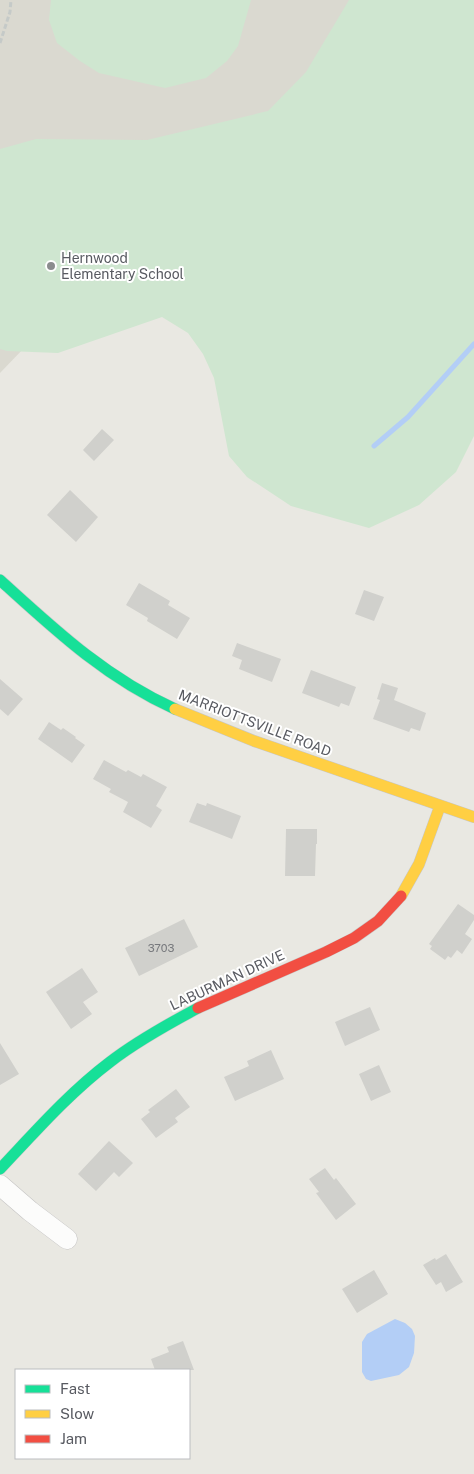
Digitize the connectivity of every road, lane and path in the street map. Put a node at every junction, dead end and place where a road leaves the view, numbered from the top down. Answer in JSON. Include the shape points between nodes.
{"nodes":[{"id":1,"x":11,"y":0,"type":"edge"},
{"id":2,"x":0,"y":43,"type":"edge"},
{"id":3,"x":0,"y":580,"type":"edge"},
{"id":4,"x":440,"y":806,"type":"junction"},
{"id":5,"x":474,"y":818,"type":"edge"},
{"id":6,"x":0,"y":1169,"type":"edge"},
{"id":7,"x":0,"y":1185,"type":"edge"},
{"id":8,"x":67,"y":1239,"type":"dead end"}],
"edges":[{"from":1,"to":2,"type":"path"},
{"from":3,"to":4,"type":"street","name":"MARRIOTTSVILLE ROAD","via":[[87,656],[162,704],[231,733]]},
{"from":4,"to":5,"type":"street","name":"MARRIOTTSVILLE ROAD"},
{"from":4,"to":6,"type":"street","name":"LABURMAN DRIVE","via":[[416,870],[384,918],[361,936],[202,1006],[137,1043],[66,1099]]},
{"from":7,"to":8,"type":"street"}]}
